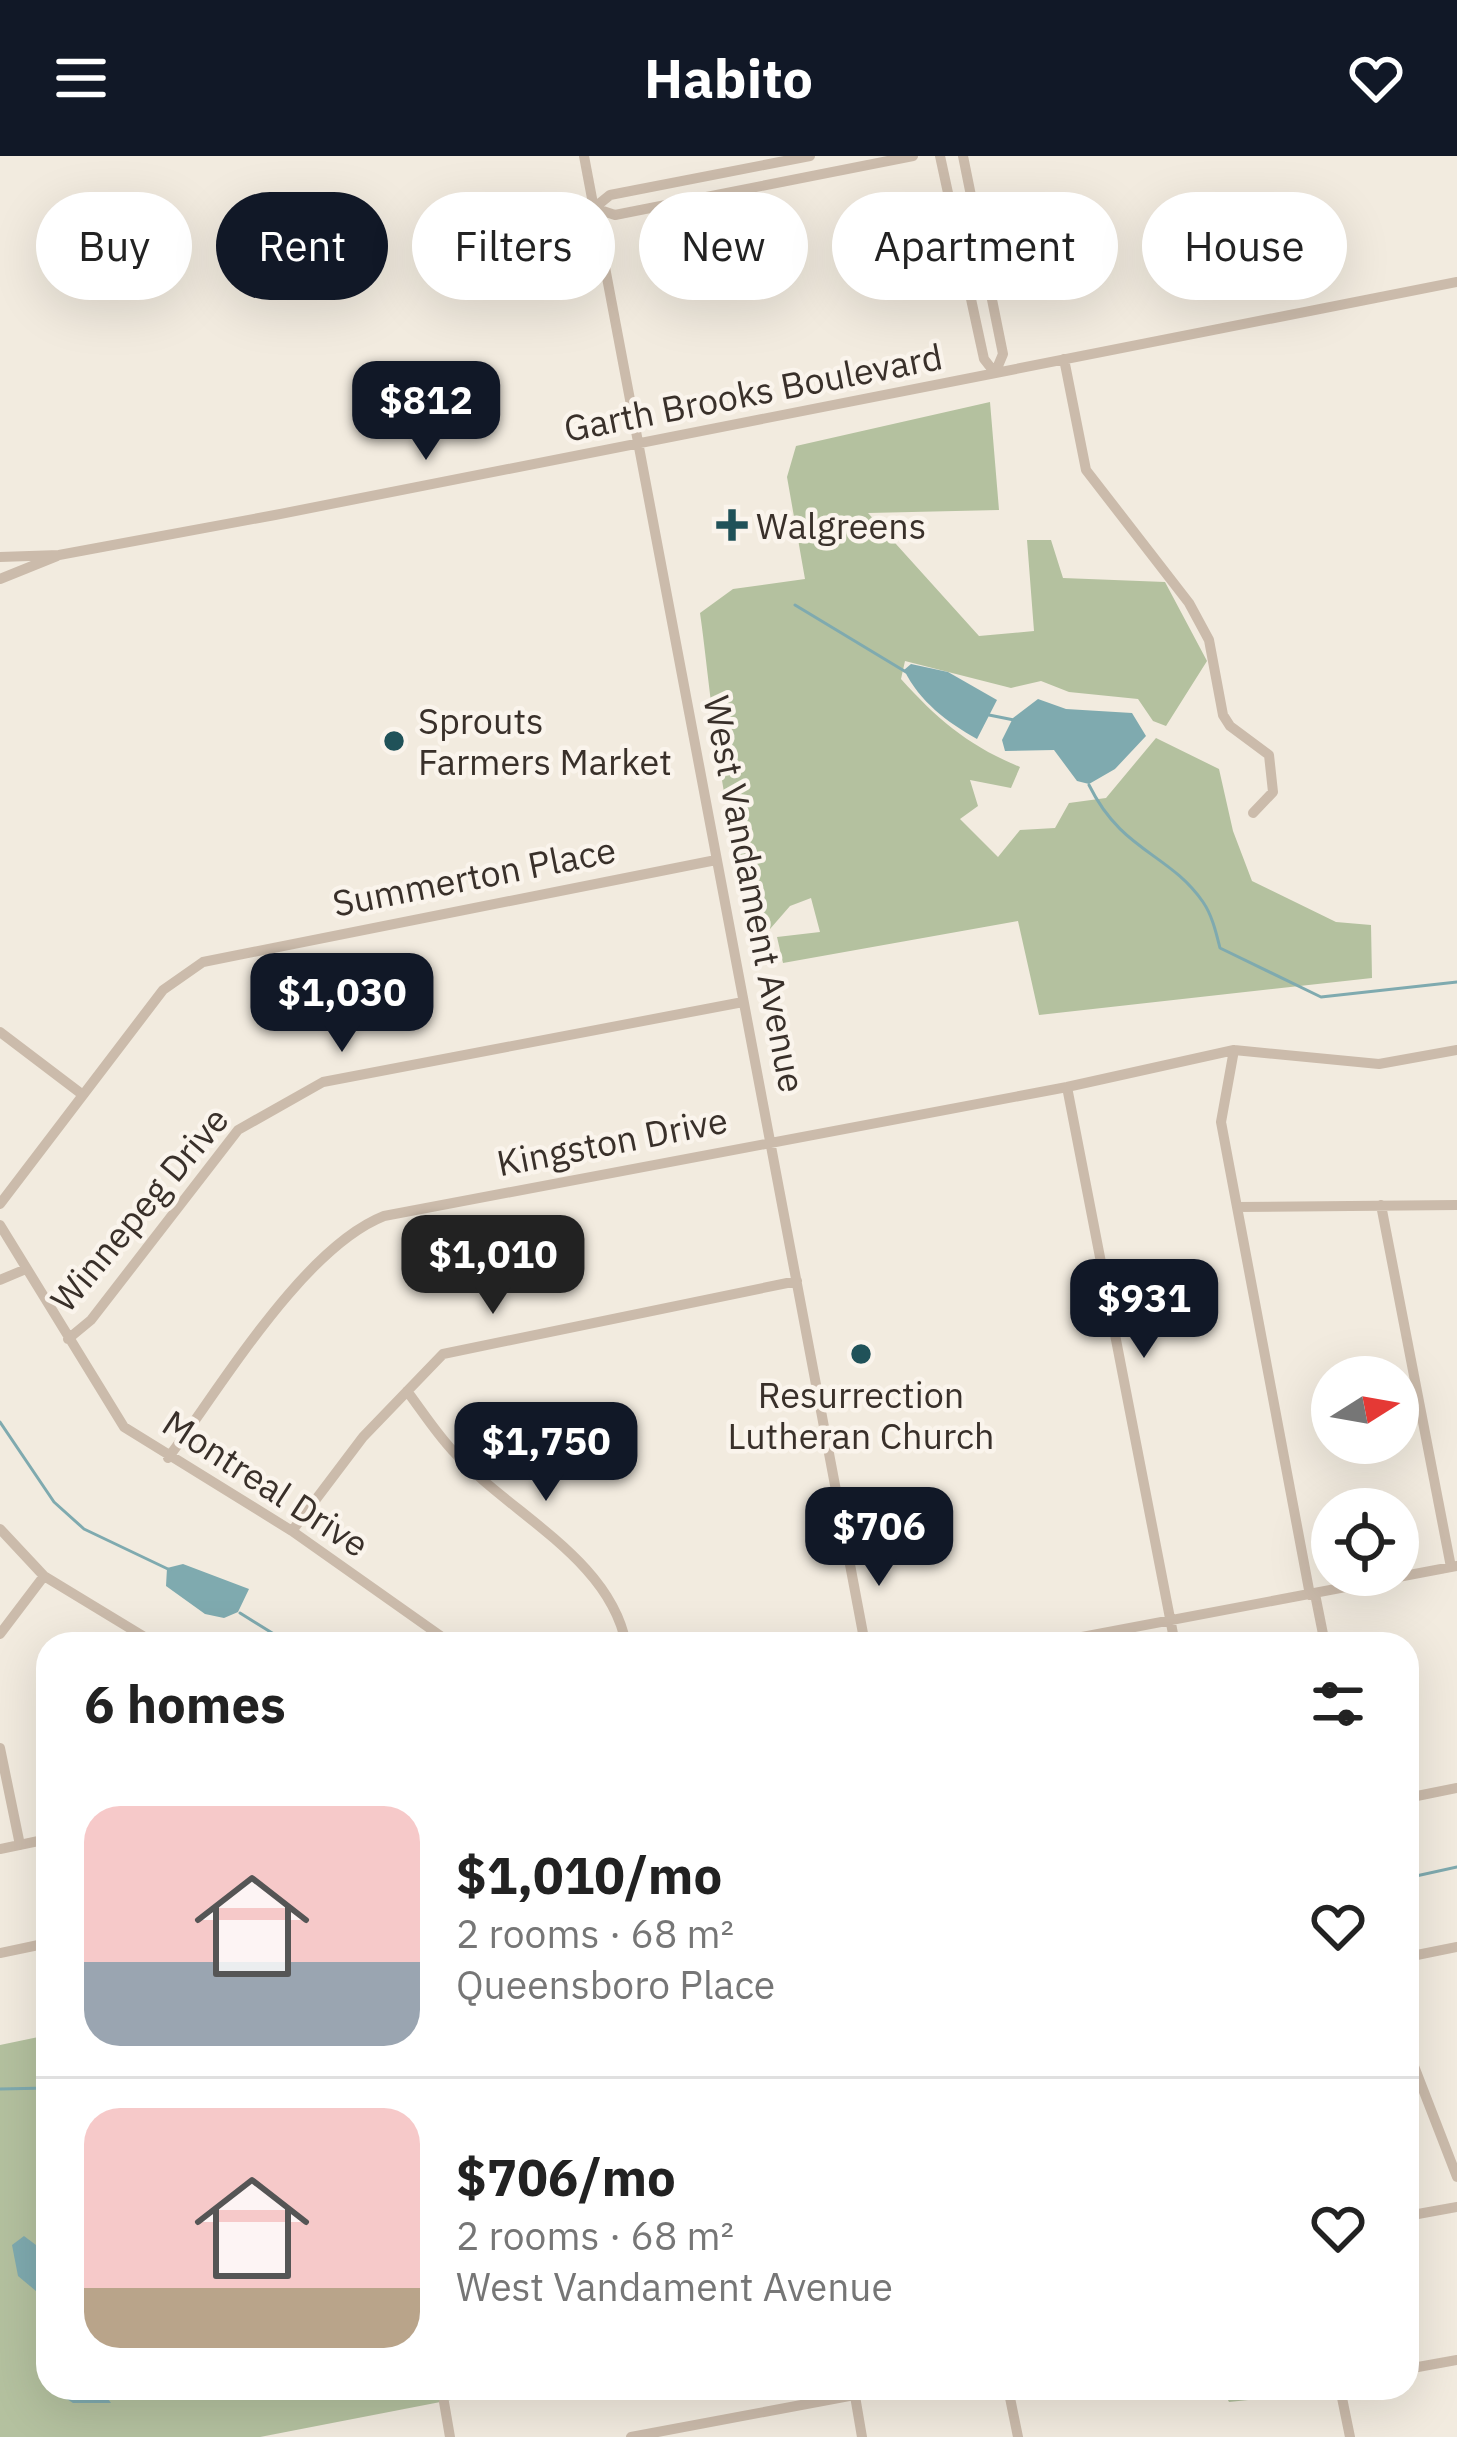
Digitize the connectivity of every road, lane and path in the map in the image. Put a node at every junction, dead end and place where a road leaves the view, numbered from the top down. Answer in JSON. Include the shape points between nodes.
{"nodes":[{"id":1,"x":584,"y":156,"type":"edge"},
{"id":2,"x":810,"y":156,"type":"edge"},
{"id":3,"x":913,"y":156,"type":"edge"},
{"id":4,"x":940,"y":156,"type":"edge"},
{"id":5,"x":963,"y":156,"type":"edge"},
{"id":6,"x":786,"y":160,"type":"junction"},
{"id":7,"x":691,"y":179,"type":"junction"},
{"id":8,"x":790,"y":180,"type":"junction"},
{"id":9,"x":591,"y":192,"type":"edge"},
{"id":10,"x":693,"y":192,"type":"edge"},
{"id":11,"x":732,"y":192,"type":"edge"},
{"id":12,"x":950,"y":192,"type":"edge"},
{"id":13,"x":970,"y":192,"type":"edge"},
{"id":14,"x":615,"y":194,"type":"edge"},
{"id":15,"x":1457,"y":282,"type":"edge"},
{"id":16,"x":612,"y":300,"type":"edge"},
{"id":17,"x":972,"y":300,"type":"edge"},
{"id":18,"x":992,"y":300,"type":"edge"},
{"id":19,"x":995,"y":315,"type":"junction"},
{"id":20,"x":976,"y":318,"type":"junction"},
{"id":21,"x":1064,"y":359,"type":"junction"},
{"id":22,"x":995,"y":373,"type":"junction"},
{"id":23,"x":640,"y":446,"type":"junction"},
{"id":24,"x":59,"y":555,"type":"junction"},
{"id":25,"x":0,"y":557,"type":"edge"},
{"id":26,"x":0,"y":580,"type":"edge"},
{"id":27,"x":1253,"y":813,"type":"dead end"},
{"id":28,"x":716,"y":860,"type":"junction"},
{"id":29,"x":743,"y":1002,"type":"junction"},
{"id":30,"x":0,"y":1032,"type":"edge"},
{"id":31,"x":1234,"y":1050,"type":"junction"},
{"id":32,"x":1457,"y":1050,"type":"edge"},
{"id":33,"x":1067,"y":1088,"type":"junction"},
{"id":34,"x":82,"y":1095,"type":"junction"},
{"id":35,"x":772,"y":1143,"type":"junction"},
{"id":36,"x":0,"y":1204,"type":"edge"},
{"id":37,"x":1381,"y":1205,"type":"junction"},
{"id":38,"x":1457,"y":1205,"type":"edge"},
{"id":39,"x":1237,"y":1207,"type":"junction"},
{"id":40,"x":0,"y":1225,"type":"edge"},
{"id":41,"x":26,"y":1269,"type":"junction"},
{"id":42,"x":0,"y":1280,"type":"edge"},
{"id":43,"x":797,"y":1282,"type":"junction"},
{"id":44,"x":68,"y":1339,"type":"junction"},
{"id":45,"x":407,"y":1390,"type":"junction"},
{"id":46,"x":168,"y":1457,"type":"junction"},
{"id":47,"x":0,"y":1529,"type":"edge"},
{"id":48,"x":292,"y":1531,"type":"junction"},
{"id":49,"x":1454,"y":1567,"type":"edge"},
{"id":50,"x":1419,"y":1574,"type":"edge"},
{"id":51,"x":44,"y":1576,"type":"junction"},
{"id":52,"x":1311,"y":1589,"type":"edge"},
{"id":53,"x":1311,"y":1594,"type":"edge"},
{"id":54,"x":1313,"y":1596,"type":"edge"},
{"id":55,"x":1171,"y":1619,"type":"junction"},
{"id":56,"x":136,"y":1632,"type":"edge"},
{"id":57,"x":435,"y":1632,"type":"edge"},
{"id":58,"x":624,"y":1632,"type":"edge"},
{"id":59,"x":864,"y":1632,"type":"edge"},
{"id":60,"x":1105,"y":1632,"type":"edge"},
{"id":61,"x":1173,"y":1632,"type":"edge"},
{"id":62,"x":1322,"y":1632,"type":"edge"},
{"id":63,"x":0,"y":1634,"type":"edge"},
{"id":64,"x":0,"y":1748,"type":"edge"},
{"id":65,"x":1457,"y":1788,"type":"edge"},
{"id":66,"x":1419,"y":1796,"type":"edge"},
{"id":67,"x":36,"y":1842,"type":"edge"},
{"id":68,"x":20,"y":1845,"type":"junction"},
{"id":69,"x":0,"y":1849,"type":"edge"},
{"id":70,"x":36,"y":1945,"type":"edge"},
{"id":71,"x":1457,"y":1947,"type":"edge"},
{"id":72,"x":0,"y":1952,"type":"edge"},
{"id":73,"x":1419,"y":1955,"type":"edge"},
{"id":74,"x":1419,"y":2079,"type":"edge"},
{"id":75,"x":1457,"y":2177,"type":"edge"},
{"id":76,"x":1457,"y":2206,"type":"edge"},
{"id":77,"x":1419,"y":2214,"type":"edge"},
{"id":78,"x":1457,"y":2360,"type":"edge"},
{"id":79,"x":1419,"y":2367,"type":"edge"},
{"id":80,"x":833,"y":2400,"type":"edge"},
{"id":81,"x":856,"y":2400,"type":"edge"},
{"id":82,"x":1010,"y":2400,"type":"edge"},
{"id":83,"x":1342,"y":2400,"type":"edge"},
{"id":84,"x":443,"y":2402,"type":"dead end"},
{"id":85,"x":450,"y":2437,"type":"edge"},
{"id":86,"x":631,"y":2437,"type":"edge"},
{"id":87,"x":862,"y":2437,"type":"edge"},
{"id":88,"x":1018,"y":2437,"type":"edge"},
{"id":89,"x":1349,"y":2437,"type":"edge"}],
"edges":[{"from":1,"to":9,"type":"street","name":"West Vandament Avenue"},
{"from":2,"to":6,"type":"street"},
{"from":3,"to":8,"type":"street"},
{"from":4,"to":12,"type":"street"},
{"from":5,"to":13,"type":"street"},
{"from":6,"to":7,"type":"street"},
{"from":6,"to":8,"type":"street"},
{"from":7,"to":10,"type":"street"},
{"from":7,"to":14,"type":"street"},
{"from":8,"to":11,"type":"street"},
{"from":15,"to":21,"type":"street","name":"Garth Brooks Boulevard"},
{"from":16,"to":23,"type":"street","name":"West Vandament Avenue"},
{"from":17,"to":20,"type":"street"},
{"from":18,"to":19,"type":"street"},
{"from":19,"to":20,"type":"street"},
{"from":19,"to":22,"type":"street","via":[[1004,354]]},
{"from":20,"to":22,"type":"street"},
{"from":21,"to":22,"type":"street","name":"Garth Brooks Boulevard"},
{"from":21,"to":27,"type":"street","via":[[1086,470],[1189,603],[1209,640],[1230,726],[1269,755],[1273,792]]},
{"from":22,"to":23,"type":"street","name":"Garth Brooks Boulevard"},
{"from":23,"to":24,"type":"street","name":"Garth Brooks Boulevard"},
{"from":23,"to":28,"type":"street","name":"West Vandament Avenue"},
{"from":24,"to":25,"type":"street","name":"Garth Brooks Boulevard"},
{"from":24,"to":26,"type":"street","name":"Garth Brooks Boulevard"},
{"from":28,"to":29,"type":"street","name":"West Vandament Avenue"},
{"from":28,"to":34,"type":"street","name":"Summerton Place","via":[[203,962],[164,990]]},
{"from":29,"to":35,"type":"street","name":"West Vandament Avenue"},
{"from":29,"to":44,"type":"street","name":"Winnepeg Drive","via":[[323,1082],[275,1104],[238,1130]]},
{"from":30,"to":34,"type":"street"},
{"from":31,"to":32,"type":"street","name":"Kingston Drive","via":[[1379,1064]]},
{"from":31,"to":33,"type":"street","name":"Kingston Drive"},
{"from":31,"to":39,"type":"street","via":[[1221,1122]]},
{"from":33,"to":35,"type":"street","name":"Kingston Drive"},
{"from":33,"to":55,"type":"street"},
{"from":34,"to":36,"type":"street","name":"Summerton Place"},
{"from":35,"to":43,"type":"street","name":"West Vandament Avenue"},
{"from":35,"to":46,"type":"street","name":"Kingston Drive","via":[[362,1225],[306,1274]]},
{"from":37,"to":38,"type":"street"},
{"from":37,"to":39,"type":"street"},
{"from":37,"to":49,"type":"street"},
{"from":39,"to":52,"type":"street"},
{"from":40,"to":41,"type":"street","name":"Montreal Drive"},
{"from":41,"to":42,"type":"street"},
{"from":41,"to":44,"type":"street","name":"Montreal Drive"},
{"from":43,"to":45,"type":"street","via":[[476,1344],[443,1354]]},
{"from":43,"to":59,"type":"street","name":"West Vandament Avenue"},
{"from":44,"to":46,"type":"street","name":"Montreal Drive","via":[[124,1427]]},
{"from":45,"to":48,"type":"street"},
{"from":45,"to":58,"type":"street","via":[[453,1452],[600,1585]]},
{"from":46,"to":48,"type":"street","name":"Montreal Drive"},
{"from":47,"to":51,"type":"street"},
{"from":48,"to":57,"type":"street","name":"Montreal Drive"},
{"from":49,"to":50,"type":"street"},
{"from":51,"to":56,"type":"street"},
{"from":51,"to":63,"type":"street"},
{"from":53,"to":55,"type":"street"},
{"from":54,"to":62,"type":"street"},
{"from":55,"to":60,"type":"street"},
{"from":55,"to":61,"type":"street"},
{"from":64,"to":68,"type":"street"},
{"from":65,"to":66,"type":"street"},
{"from":67,"to":68,"type":"street"},
{"from":68,"to":69,"type":"street"},
{"from":70,"to":72,"type":"street"},
{"from":71,"to":73,"type":"street"},
{"from":74,"to":75,"type":"street"},
{"from":76,"to":77,"type":"street"},
{"from":78,"to":79,"type":"street"},
{"from":80,"to":86,"type":"street"},
{"from":81,"to":87,"type":"street"},
{"from":82,"to":88,"type":"street"},
{"from":83,"to":89,"type":"street"},
{"from":84,"to":85,"type":"street"}]}
